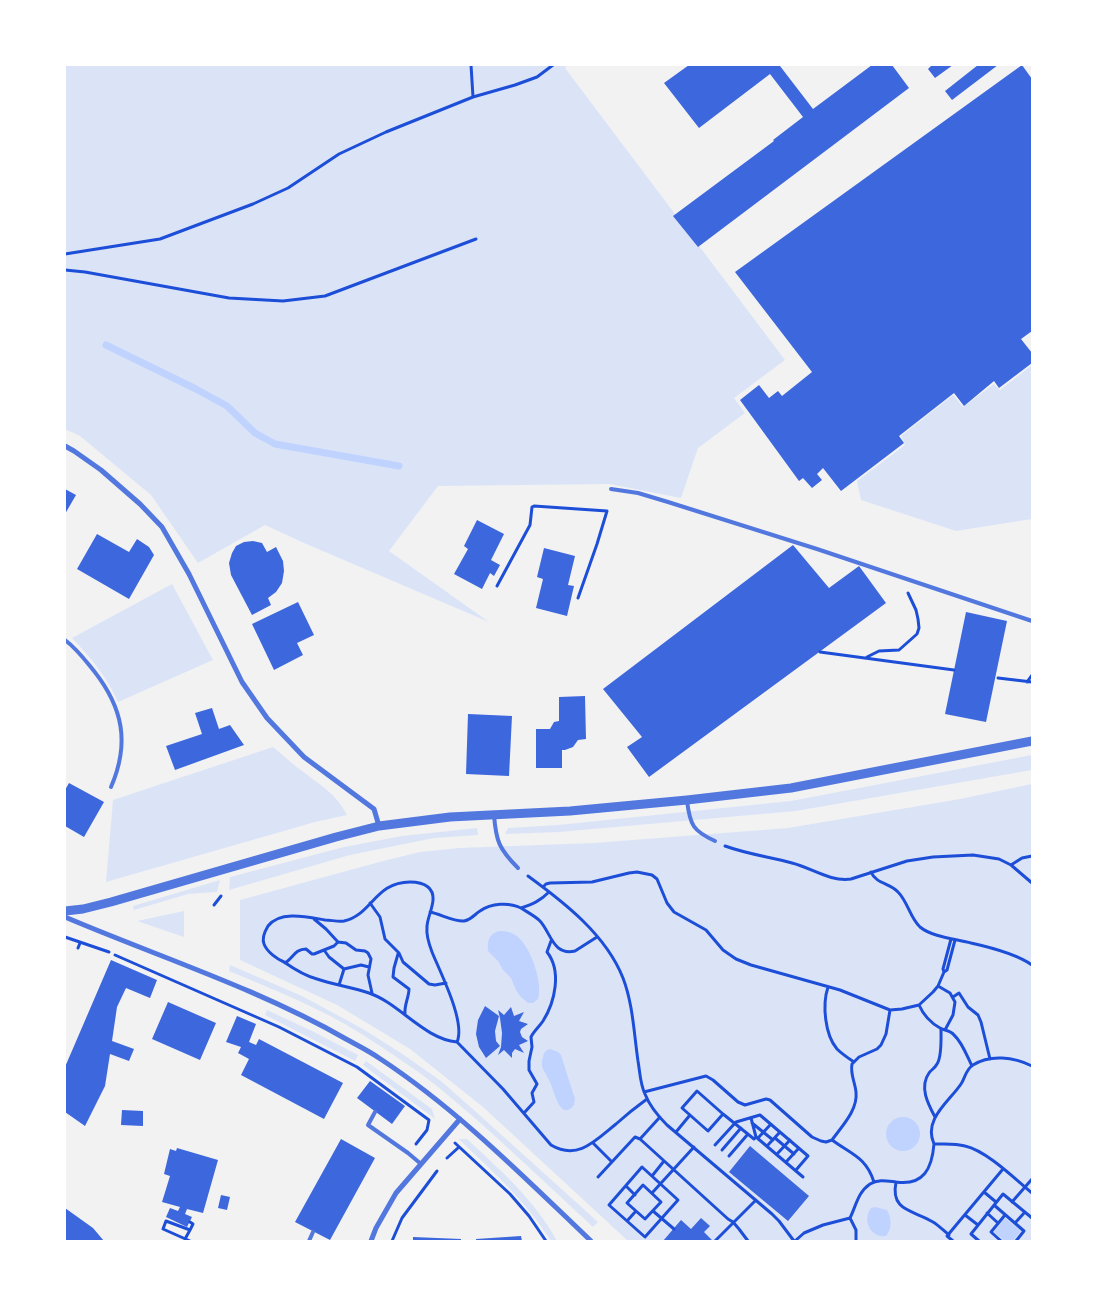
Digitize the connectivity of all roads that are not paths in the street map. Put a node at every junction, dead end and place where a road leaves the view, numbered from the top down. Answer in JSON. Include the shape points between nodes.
{"nodes":[{"id":1,"x":65,"y":446,"type":"edge"},
{"id":2,"x":611,"y":489,"type":"dead end"},
{"id":3,"x":1032,"y":621,"type":"edge"},
{"id":4,"x":65,"y":640,"type":"edge"},
{"id":5,"x":1032,"y":741,"type":"edge"},
{"id":6,"x":111,"y":787,"type":"dead end"},
{"id":7,"x":687,"y":800,"type":"junction"},
{"id":8,"x":494,"y":815,"type":"junction"},
{"id":9,"x":378,"y":826,"type":"junction"},
{"id":10,"x":715,"y":841,"type":"road end"},
{"id":11,"x":518,"y":868,"type":"road end"},
{"id":12,"x":65,"y":911,"type":"edge"},
{"id":13,"x":65,"y":917,"type":"edge"},
{"id":14,"x":375,"y":1112,"type":"dead end"},
{"id":15,"x":460,"y":1119,"type":"junction"},
{"id":16,"x":421,"y":1164,"type":"junction"},
{"id":17,"x":313,"y":1232,"type":"dead end"},
{"id":18,"x":309,"y":1241,"type":"edge"},
{"id":19,"x":371,"y":1241,"type":"edge"},
{"id":20,"x":590,"y":1241,"type":"edge"}],
"edges":[{"from":1,"to":9,"type":"street","via":[[101,470],[162,527],[242,682],[266,718],[304,757],[374,809]]},
{"from":2,"to":3,"type":"lane","via":[[668,502]]},
{"from":4,"to":6,"type":"lane","via":[[86,660],[102,682],[120,720],[121,750]]},
{"from":5,"to":7,"type":"street","via":[[791,788]]},
{"from":7,"to":8,"type":"street"},
{"from":7,"to":10,"type":"lane","via":[[692,823],[699,832]]},
{"from":8,"to":9,"type":"street"},
{"from":8,"to":11,"type":"lane","via":[[501,848]]},
{"from":9,"to":12,"type":"street","via":[[111,902]]},
{"from":13,"to":15,"type":"street","via":[[202,971],[320,1024],[378,1057]]},
{"from":14,"to":16,"type":"lane","via":[[368,1125]]},
{"from":15,"to":16,"type":"street"},
{"from":15,"to":20,"type":"street"},
{"from":16,"to":19,"type":"street","via":[[396,1194]]},
{"from":17,"to":18,"type":"lane"}]}
